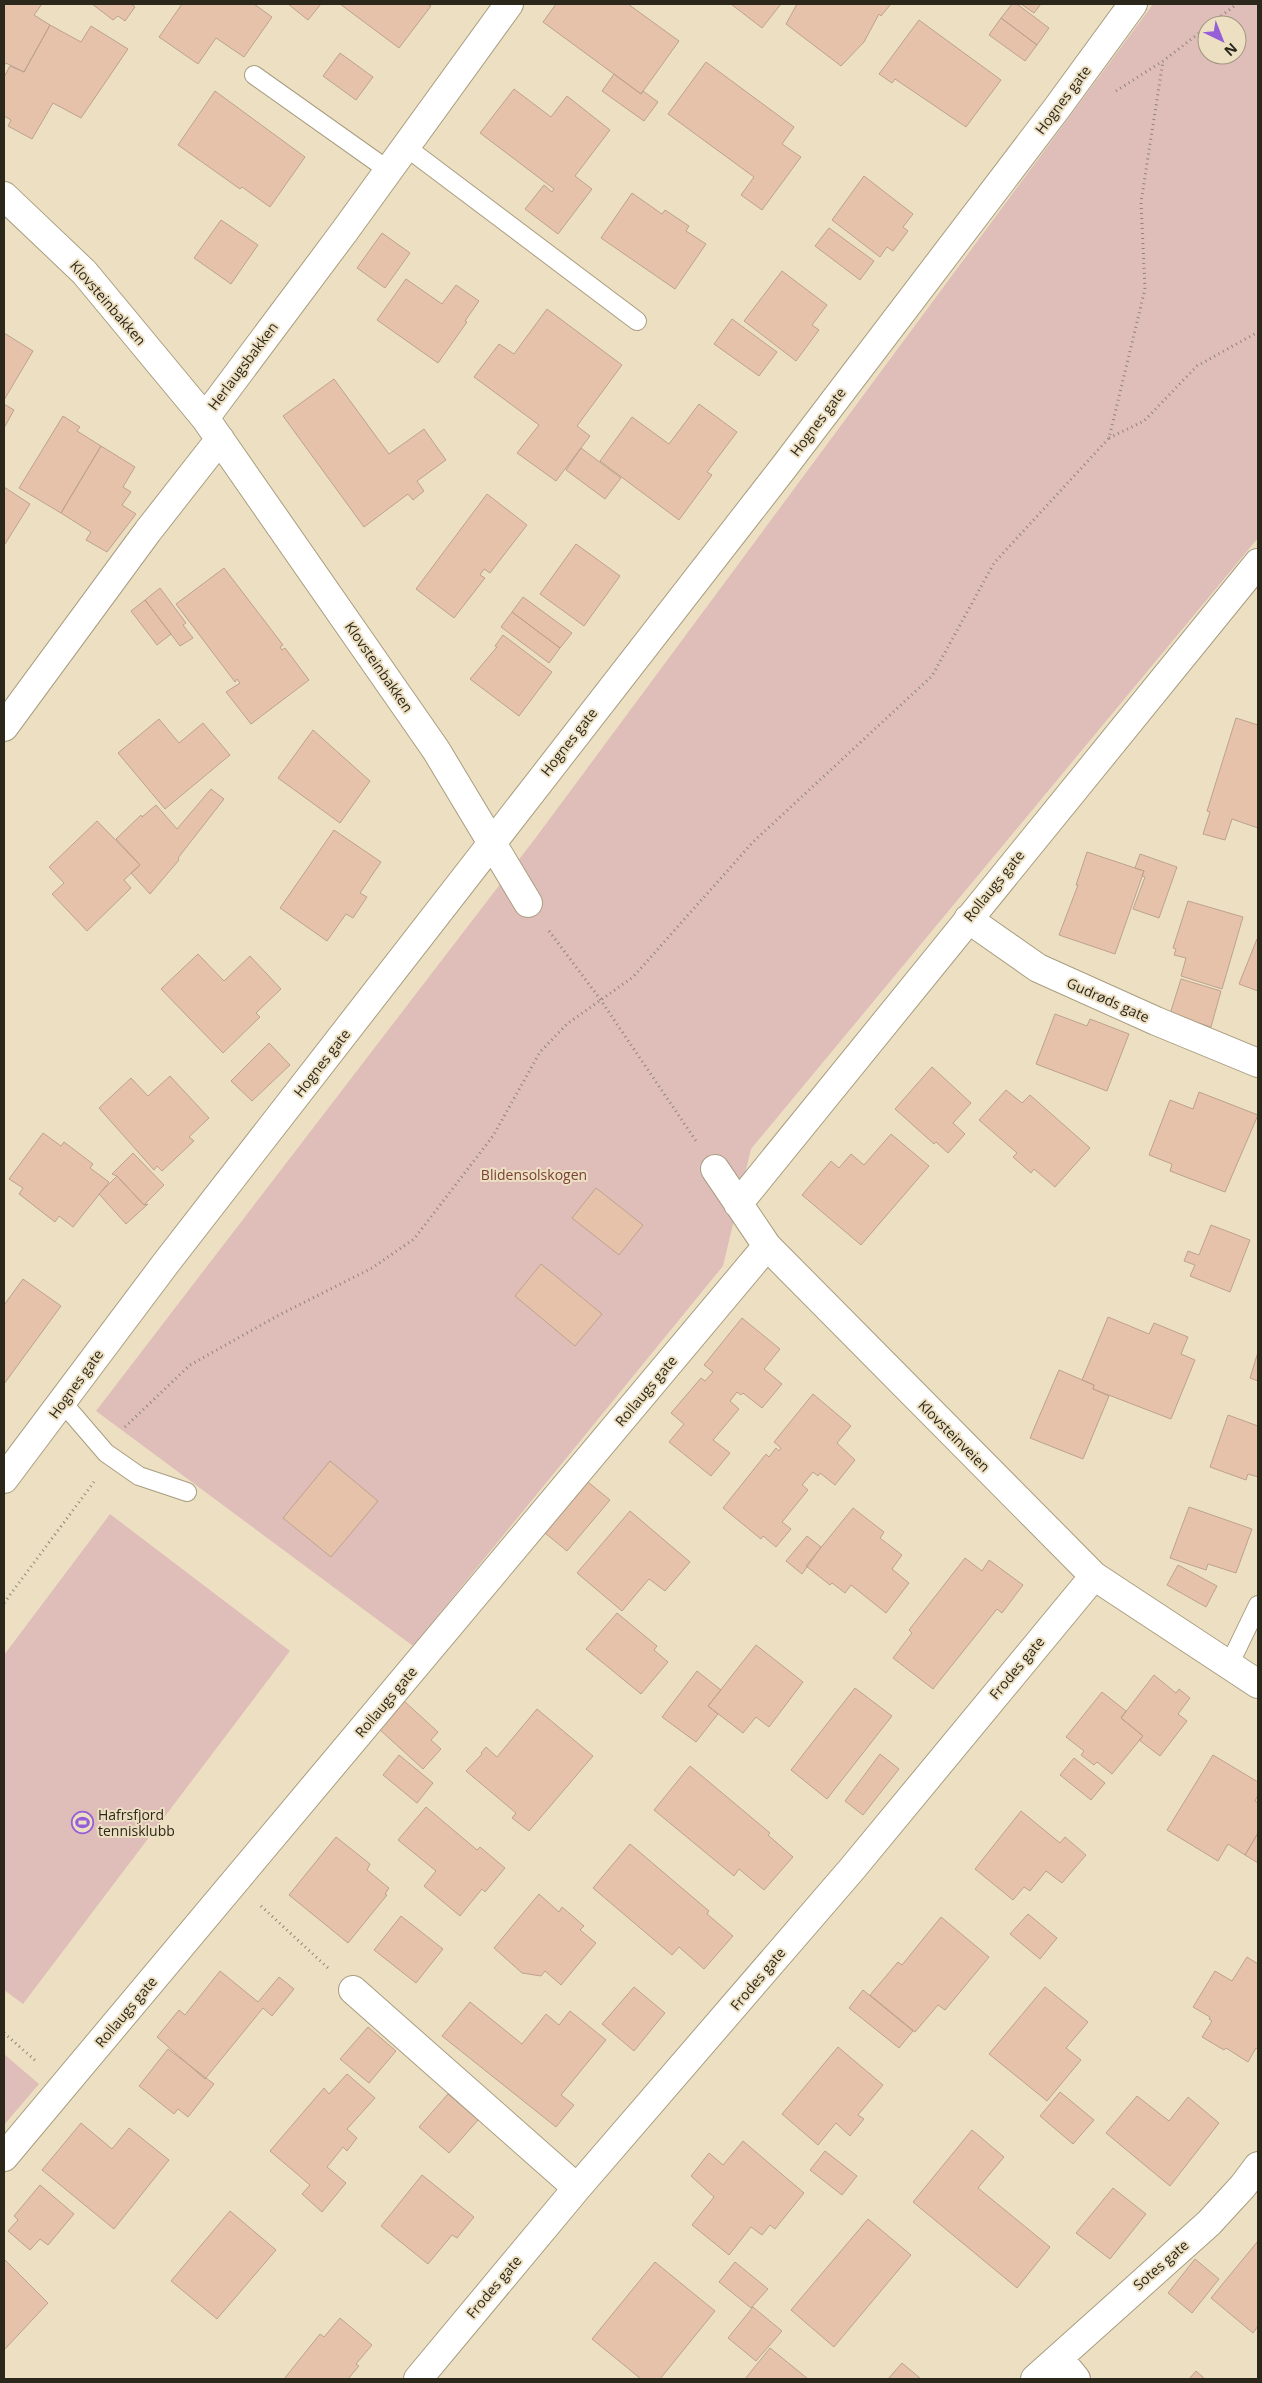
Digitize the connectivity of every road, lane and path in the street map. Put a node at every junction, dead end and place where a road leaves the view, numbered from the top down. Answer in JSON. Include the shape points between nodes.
{"nodes":[{"id":1,"x":509,"y":4,"type":"edge"},
{"id":2,"x":1133,"y":4,"type":"edge"},
{"id":3,"x":1237,"y":4,"type":"edge"},
{"id":4,"x":1222,"y":15,"type":"edge"},
{"id":5,"x":1197,"y":34,"type":"edge"},
{"id":6,"x":1162,"y":61,"type":"junction"},
{"id":7,"x":254,"y":75,"type":"dead end"},
{"id":8,"x":1114,"y":92,"type":"dead end"},
{"id":9,"x":406,"y":147,"type":"junction"},
{"id":10,"x":388,"y":170,"type":"junction"},
{"id":11,"x":4,"y":196,"type":"edge"},
{"id":12,"x":637,"y":321,"type":"dead end"},
{"id":13,"x":1258,"y":332,"type":"edge"},
{"id":14,"x":212,"y":428,"type":"junction"},
{"id":15,"x":1109,"y":438,"type":"junction"},
{"id":16,"x":1256,"y":568,"type":"edge"},
{"id":17,"x":4,"y":727,"type":"edge"},
{"id":18,"x":490,"y":843,"type":"junction"},
{"id":19,"x":528,"y":903,"type":"joint"},
{"id":20,"x":968,"y":919,"type":"junction"},
{"id":21,"x":600,"y":999,"type":"junction"},
{"id":22,"x":1258,"y":1063,"type":"edge"},
{"id":23,"x":715,"y":1169,"type":"joint"},
{"id":24,"x":738,"y":1204,"type":"junction"},
{"id":25,"x":767,"y":1246,"type":"junction"},
{"id":26,"x":63,"y":1404,"type":"junction"},
{"id":27,"x":106,"y":1454,"type":"junction"},
{"id":28,"x":4,"y":1480,"type":"edge"},
{"id":29,"x":187,"y":1492,"type":"dead end"},
{"id":30,"x":1094,"y":1576,"type":"junction"},
{"id":31,"x":4,"y":1603,"type":"edge"},
{"id":32,"x":1258,"y":1605,"type":"edge"},
{"id":33,"x":1229,"y":1665,"type":"junction"},
{"id":34,"x":1258,"y":1684,"type":"edge"},
{"id":35,"x":235,"y":1882,"type":"junction"},
{"id":36,"x":352,"y":1990,"type":"joint"},
{"id":37,"x":4,"y":2033,"type":"edge"},
{"id":38,"x":63,"y":2086,"type":"junction"},
{"id":39,"x":4,"y":2157,"type":"edge"},
{"id":40,"x":1258,"y":2166,"type":"edge"},
{"id":41,"x":578,"y":2188,"type":"junction"},
{"id":42,"x":1059,"y":2358,"type":"junction"},
{"id":43,"x":418,"y":2379,"type":"edge"},
{"id":44,"x":1035,"y":2379,"type":"edge"},
{"id":45,"x":1076,"y":2379,"type":"edge"}],
"edges":[{"from":1,"to":9,"type":"street","name":"Herlaugsbakken"},
{"from":2,"to":18,"type":"street","name":"Hognes gate","via":[[790,459]]},
{"from":3,"to":4,"type":"path"},
{"from":5,"to":6,"type":"path"},
{"from":6,"to":8,"type":"path"},
{"from":6,"to":15,"type":"path","via":[[1141,202],[1145,289]]},
{"from":7,"to":10,"type":"lane"},
{"from":9,"to":10,"type":"street","name":"Herlaugsbakken"},
{"from":9,"to":12,"type":"lane"},
{"from":10,"to":14,"type":"street","name":"Herlaugsbakken"},
{"from":11,"to":14,"type":"street","name":"Klovsteinbakken","via":[[84,272]]},
{"from":13,"to":15,"type":"path","via":[[1197,366],[1144,421]]},
{"from":14,"to":17,"type":"street","name":"Herlaugsbakken","via":[[148,531]]},
{"from":14,"to":18,"type":"street","name":"Klovsteinbakken","via":[[436,750]]},
{"from":15,"to":21,"type":"path","via":[[994,563],[932,676],[753,842],[632,977]]},
{"from":16,"to":20,"type":"street","name":"Rollaugs gate"},
{"from":18,"to":19,"type":"street","name":"Klovsteinbakken"},
{"from":18,"to":26,"type":"street","name":"Hognes gate","via":[[166,1262]]},
{"from":19,"to":21,"type":"path"},
{"from":20,"to":22,"type":"street","name":"Gudrøds gate","via":[[1038,968]]},
{"from":20,"to":24,"type":"street","name":"Rollaugs gate"},
{"from":21,"to":23,"type":"path"},
{"from":21,"to":27,"type":"path","via":[[567,1024],[540,1052],[493,1136],[414,1239],[372,1268],[279,1314],[190,1364],[115,1438]]},
{"from":23,"to":24,"type":"street","name":"Klovsteinveien"},
{"from":24,"to":25,"type":"street","name":"Klovsteinveien"},
{"from":25,"to":30,"type":"street","name":"Klovsteinveien"},
{"from":25,"to":35,"type":"street","name":"Rollaugs gate"},
{"from":26,"to":27,"type":"lane"},
{"from":26,"to":28,"type":"street","name":"Hognes gate"},
{"from":27,"to":29,"type":"lane","via":[[139,1476]]},
{"from":27,"to":31,"type":"path","via":[[96,1479]]},
{"from":30,"to":33,"type":"street","name":"Klovsteinveien"},
{"from":30,"to":41,"type":"street","name":"Frodes gate","via":[[845,1876]]},
{"from":32,"to":33,"type":"lane"},
{"from":33,"to":34,"type":"street","name":"Klovsteinveien"},
{"from":35,"to":36,"type":"path"},
{"from":35,"to":38,"type":"street","name":"Rollaugs gate"},
{"from":36,"to":41,"type":"street"},
{"from":37,"to":38,"type":"path"},
{"from":38,"to":39,"type":"street","name":"Rollaugs gate"},
{"from":40,"to":42,"type":"street","name":"Sotes gate","via":[[1209,2223]]},
{"from":41,"to":43,"type":"street","name":"Frodes gate"},
{"from":42,"to":44,"type":"street","name":"Sotes gate"},
{"from":42,"to":45,"type":"street"}]}
